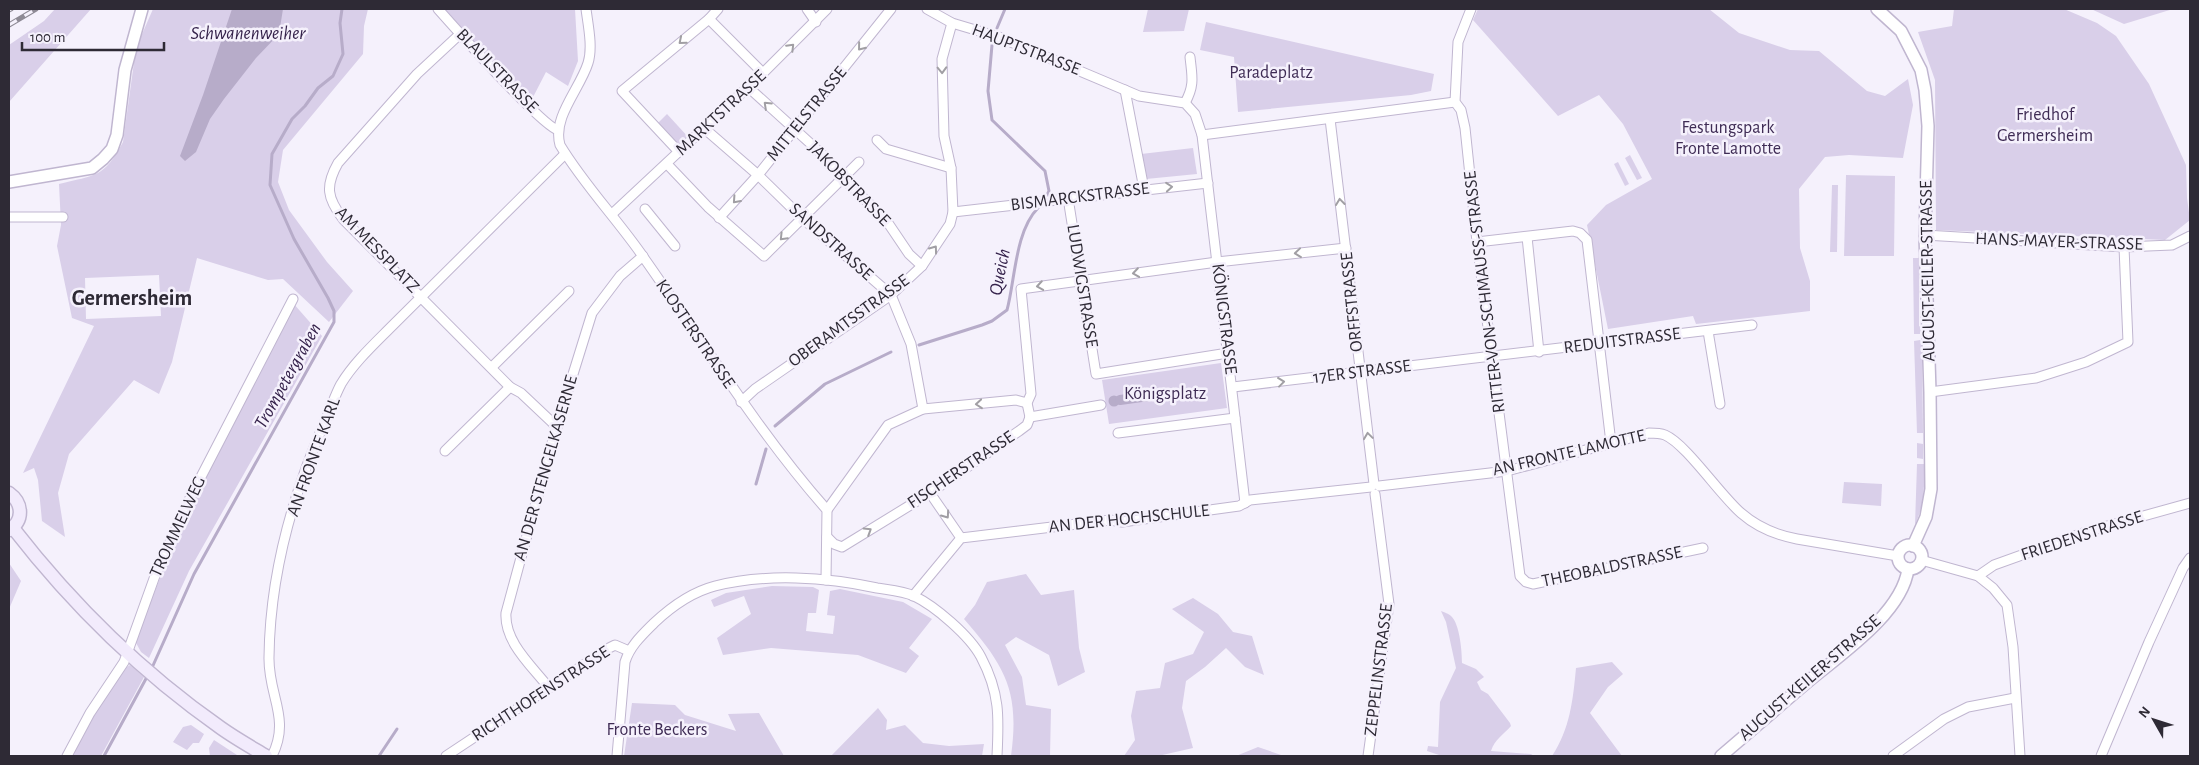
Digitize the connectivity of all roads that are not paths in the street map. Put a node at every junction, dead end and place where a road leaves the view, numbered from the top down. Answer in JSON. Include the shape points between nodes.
{"nodes":[{"id":1,"x":142,"y":9,"type":"edge"},
{"id":2,"x":150,"y":9,"type":"edge"},
{"id":3,"x":438,"y":9,"type":"edge"},
{"id":4,"x":586,"y":9,"type":"edge"},
{"id":5,"x":718,"y":9,"type":"edge"},
{"id":6,"x":807,"y":9,"type":"edge"},
{"id":7,"x":827,"y":9,"type":"edge"},
{"id":8,"x":891,"y":9,"type":"edge"},
{"id":9,"x":927,"y":9,"type":"edge"},
{"id":10,"x":1472,"y":9,"type":"edge"},
{"id":11,"x":1877,"y":9,"type":"edge"},
{"id":12,"x":709,"y":19,"type":"junction"},
{"id":13,"x":816,"y":22,"type":"junction"},
{"id":14,"x":952,"y":23,"type":"junction"},
{"id":15,"x":460,"y":34,"type":"junction"},
{"id":16,"x":131,"y":46,"type":"junction"},
{"id":17,"x":1190,"y":57,"type":"dead end"},
{"id":18,"x":763,"y":73,"type":"junction"},
{"id":19,"x":748,"y":87,"type":"junction"},
{"id":20,"x":1125,"y":90,"type":"junction"},
{"id":21,"x":1455,"y":102,"type":"junction"},
{"id":22,"x":1185,"y":103,"type":"junction"},
{"id":23,"x":1330,"y":119,"type":"junction"},
{"id":24,"x":705,"y":129,"type":"junction"},
{"id":25,"x":558,"y":130,"type":"junction"},
{"id":26,"x":794,"y":130,"type":"junction"},
{"id":27,"x":1202,"y":135,"type":"junction"},
{"id":28,"x":878,"y":140,"type":"dead end"},
{"id":29,"x":679,"y":152,"type":"junction"},
{"id":30,"x":566,"y":154,"type":"junction"},
{"id":31,"x":860,"y":162,"type":"dead end"},
{"id":32,"x":667,"y":164,"type":"junction"},
{"id":33,"x":951,"y":168,"type":"junction"},
{"id":34,"x":758,"y":175,"type":"junction"},
{"id":35,"x":843,"y":178,"type":"junction"},
{"id":36,"x":9,"y":182,"type":"edge"},
{"id":37,"x":1208,"y":183,"type":"junction"},
{"id":38,"x":1144,"y":189,"type":"junction"},
{"id":39,"x":1068,"y":198,"type":"junction"},
{"id":40,"x":645,"y":209,"type":"dead end"},
{"id":41,"x":953,"y":212,"type":"junction"},
{"id":42,"x":612,"y":214,"type":"junction"},
{"id":43,"x":9,"y":217,"type":"edge"},
{"id":44,"x":63,"y":217,"type":"dead end"},
{"id":45,"x":719,"y":218,"type":"junction"},
{"id":46,"x":801,"y":218,"type":"junction"},
{"id":47,"x":1925,"y":235,"type":"junction"},
{"id":48,"x":2190,"y":236,"type":"edge"},
{"id":49,"x":1527,"y":237,"type":"junction"},
{"id":50,"x":1477,"y":242,"type":"junction"},
{"id":51,"x":675,"y":246,"type":"dead end"},
{"id":52,"x":2124,"y":247,"type":"junction"},
{"id":53,"x":1346,"y":248,"type":"junction"},
{"id":54,"x":643,"y":256,"type":"junction"},
{"id":55,"x":1217,"y":262,"type":"junction"},
{"id":56,"x":922,"y":266,"type":"junction"},
{"id":57,"x":1082,"y":280,"type":"junction"},
{"id":58,"x":569,"y":291,"type":"dead end"},
{"id":59,"x":891,"y":295,"type":"junction"},
{"id":60,"x":422,"y":296,"type":"junction"},
{"id":61,"x":292,"y":299,"type":"dead end"},
{"id":62,"x":1752,"y":325,"type":"dead end"},
{"id":63,"x":1708,"y":331,"type":"junction"},
{"id":64,"x":1600,"y":344,"type":"junction"},
{"id":65,"x":1539,"y":352,"type":"junction"},
{"id":66,"x":1228,"y":353,"type":"junction"},
{"id":67,"x":1491,"y":356,"type":"junction"},
{"id":68,"x":492,"y":367,"type":"junction"},
{"id":69,"x":1359,"y":373,"type":"junction"},
{"id":70,"x":510,"y":387,"type":"junction"},
{"id":71,"x":1232,"y":387,"type":"junction"},
{"id":72,"x":1930,"y":392,"type":"junction"},
{"id":73,"x":741,"y":402,"type":"junction"},
{"id":74,"x":1027,"y":403,"type":"junction"},
{"id":75,"x":1720,"y":404,"type":"dead end"},
{"id":76,"x":1101,"y":405,"type":"dead end"},
{"id":77,"x":923,"y":409,"type":"junction"},
{"id":78,"x":1030,"y":417,"type":"junction"},
{"id":79,"x":1235,"y":418,"type":"junction"},
{"id":80,"x":557,"y":428,"type":"junction"},
{"id":81,"x":1118,"y":433,"type":"dead end"},
{"id":82,"x":1611,"y":443,"type":"junction"},
{"id":83,"x":445,"y":452,"type":"dead end"},
{"id":84,"x":1508,"y":471,"type":"junction"},
{"id":85,"x":1375,"y":488,"type":"junction"},
{"id":86,"x":930,"y":492,"type":"junction"},
{"id":87,"x":9,"y":494,"type":"edge"},
{"id":88,"x":1245,"y":503,"type":"junction"},
{"id":89,"x":2190,"y":503,"type":"edge"},
{"id":90,"x":827,"y":510,"type":"junction"},
{"id":91,"x":11,"y":529,"type":"edge"},
{"id":92,"x":827,"y":537,"type":"junction"},
{"id":93,"x":962,"y":538,"type":"junction"},
{"id":94,"x":1913,"y":546,"type":"junction"},
{"id":95,"x":1703,"y":548,"type":"dead end"},
{"id":96,"x":1898,"y":556,"type":"junction"},
{"id":97,"x":2190,"y":558,"type":"edge"},
{"id":98,"x":1921,"y":560,"type":"junction"},
{"id":99,"x":1908,"y":569,"type":"junction"},
{"id":100,"x":1978,"y":576,"type":"junction"},
{"id":101,"x":1522,"y":579,"type":"joint"},
{"id":102,"x":826,"y":580,"type":"junction"},
{"id":103,"x":913,"y":596,"type":"junction"},
{"id":104,"x":629,"y":651,"type":"junction"},
{"id":105,"x":128,"y":653,"type":"junction"},
{"id":106,"x":549,"y":688,"type":"junction"},
{"id":107,"x":2015,"y":698,"type":"junction"},
{"id":108,"x":67,"y":756,"type":"edge"},
{"id":109,"x":266,"y":756,"type":"edge"},
{"id":110,"x":272,"y":756,"type":"edge"},
{"id":111,"x":446,"y":756,"type":"edge"},
{"id":112,"x":617,"y":756,"type":"edge"},
{"id":113,"x":997,"y":756,"type":"edge"},
{"id":114,"x":1368,"y":756,"type":"edge"},
{"id":115,"x":1721,"y":756,"type":"edge"},
{"id":116,"x":1893,"y":756,"type":"edge"},
{"id":117,"x":2020,"y":756,"type":"edge"},
{"id":118,"x":2101,"y":756,"type":"edge"}],
"edges":[{"from":1,"to":16,"type":"street"},
{"from":2,"to":16,"type":"street"},
{"from":3,"to":15,"type":"street","name":"BLAULSTRASSE"},
{"from":4,"to":25,"type":"street","via":[[588,63]]},
{"from":5,"to":12,"type":"street"},
{"from":6,"to":13,"type":"street"},
{"from":7,"to":13,"type":"street","name":"MARKTSTRASSE"},
{"from":8,"to":26,"type":"street","name":"MITTELSTRASSE","one_way":true},
{"from":9,"to":14,"type":"street","name":"HAUPTSTRASSE"},
{"from":10,"to":21,"type":"street","name":"RITTER-VON-SCHMAUSS-STRASSE","via":[[1459,38]]},
{"from":11,"to":47,"type":"street","name":"AUGUST-KEILER-STRASSE","via":[[1902,31],[1923,76],[1928,126]]},
{"from":12,"to":18,"type":"street"},
{"from":12,"to":29,"type":"street","one_way":true,"via":[[622,91]]},
{"from":18,"to":13,"type":"street","name":"MARKTSTRASSE","one_way":true},
{"from":14,"to":20,"type":"street","name":"HAUPTSTRASSE","via":[[999,37]]},
{"from":14,"to":33,"type":"street","name":"OBERAMTSSTRASSE","one_way":true,"via":[[942,58],[944,136]]},
{"from":15,"to":25,"type":"street","name":"BLAULSTRASSE","via":[[547,124]]},
{"from":15,"to":60,"type":"street","name":"AM MESSPLATZ","via":[[417,74],[338,163],[329,185],[334,206],[343,219]]},
{"from":16,"to":36,"type":"street","via":[[117,135],[103,159],[92,168]]},
{"from":17,"to":22,"type":"street","via":[[1192,91]]},
{"from":18,"to":19,"type":"street","name":"MARKTSTRASSE"},
{"from":19,"to":24,"type":"street","name":"MARKTSTRASSE"},
{"from":26,"to":19,"type":"street","name":"JAKOBSTRASSE","one_way":true},
{"from":20,"to":22,"type":"street","name":"HAUPTSTRASSE","via":[[1144,98]]},
{"from":20,"to":38,"type":"street"},
{"from":21,"to":23,"type":"street"},
{"from":21,"to":50,"type":"street","name":"RITTER-VON-SCHMAUSS-STRASSE","via":[[1464,122]]},
{"from":22,"to":27,"type":"street","name":"KÖNIGSTRASSE","via":[[1195,114]]},
{"from":23,"to":27,"type":"street"},
{"from":53,"to":23,"type":"street","name":"ORFFSTRASSE","one_way":true},
{"from":24,"to":29,"type":"street","name":"MARKTSTRASSE"},
{"from":24,"to":34,"type":"street","name":"SANDSTRASSE"},
{"from":25,"to":30,"type":"street","name":"KLOSTERSTRASSE","via":[[560,145]]},
{"from":26,"to":34,"type":"street","name":"MITTELSTRASSE"},
{"from":26,"to":35,"type":"street","name":"JAKOBSTRASSE"},
{"from":27,"to":37,"type":"street","name":"KÖNIGSTRASSE"},
{"from":28,"to":33,"type":"street","via":[[886,149]]},
{"from":29,"to":32,"type":"street","name":"MARKTSTRASSE"},
{"from":30,"to":42,"type":"street","name":"KLOSTERSTRASSE"},
{"from":30,"to":60,"type":"street","name":"AN FRONTE KARL"},
{"from":31,"to":35,"type":"street"},
{"from":32,"to":42,"type":"street","name":"MARKTSTRASSE"},
{"from":32,"to":45,"type":"street"},
{"from":33,"to":41,"type":"street","name":"OBERAMTSSTRASSE"},
{"from":34,"to":45,"type":"street","name":"MITTELSTRASSE","one_way":true},
{"from":34,"to":46,"type":"street","name":"SANDSTRASSE"},
{"from":35,"to":46,"type":"street"},
{"from":35,"to":56,"type":"street","name":"JAKOBSTRASSE","via":[[886,220],[909,254]]},
{"from":38,"to":37,"type":"street","name":"BISMARCKSTRASSE","one_way":true},
{"from":37,"to":55,"type":"street","name":"KÖNIGSTRASSE"},
{"from":38,"to":39,"type":"street","name":"BISMARCKSTRASSE"},
{"from":39,"to":41,"type":"street","name":"BISMARCKSTRASSE"},
{"from":39,"to":57,"type":"street","name":"LUDWIGSTRASSE"},
{"from":40,"to":51,"type":"street"},
{"from":56,"to":41,"type":"street","name":"OBERAMTSSTRASSE","one_way":true,"via":[[950,224]]},
{"from":42,"to":54,"type":"street","name":"KLOSTERSTRASSE"},
{"from":43,"to":44,"type":"street"},
{"from":46,"to":45,"type":"street","one_way":true,"via":[[764,256]]},
{"from":46,"to":59,"type":"street","name":"SANDSTRASSE"},
{"from":47,"to":52,"type":"street","name":"HANS-MAYER-STRASSE"},
{"from":47,"to":72,"type":"street","name":"AUGUST-KEILER-STRASSE"},
{"from":48,"to":52,"type":"street","name":"HANS-MAYER-STRASSE","via":[[2172,244]]},
{"from":49,"to":50,"type":"street"},
{"from":49,"to":64,"type":"street","via":[[1573,231],[1587,240]]},
{"from":49,"to":65,"type":"street"},
{"from":50,"to":67,"type":"street","name":"RITTER-VON-SCHMAUSS-STRASSE"},
{"from":52,"to":72,"type":"street","via":[[2128,342],[2086,362],[2036,378]]},
{"from":53,"to":55,"type":"street","one_way":true},
{"from":53,"to":69,"type":"street","name":"ORFFSTRASSE"},
{"from":54,"to":73,"type":"street","name":"KLOSTERSTRASSE"},
{"from":54,"to":80,"type":"street","name":"AN DER STENGELKASERNE","via":[[620,276],[592,313]]},
{"from":55,"to":57,"type":"street","one_way":true},
{"from":55,"to":66,"type":"street","name":"KÖNIGSTRASSE"},
{"from":56,"to":59,"type":"street","name":"OBERAMTSSTRASSE"},
{"from":57,"to":66,"type":"street","name":"LUDWIGSTRASSE","via":[[1096,374]]},
{"from":57,"to":74,"type":"street","one_way":true,"via":[[1021,289],[1031,394]]},
{"from":58,"to":68,"type":"street"},
{"from":59,"to":73,"type":"street","name":"OBERAMTSSTRASSE"},
{"from":59,"to":77,"type":"street","name":"SANDSTRASSE","via":[[911,344]]},
{"from":60,"to":68,"type":"street","name":"AM MESSPLATZ"},
{"from":60,"to":110,"type":"street","name":"AN FRONTE KARL","via":[[366,352],[342,384],[303,476],[292,512],[270,627],[270,675],[281,726]]},
{"from":61,"to":105,"type":"street","name":"TROMMELWEG","via":[[189,500],[156,572]]},
{"from":62,"to":63,"type":"street","name":"REDUITSTRASSE"},
{"from":63,"to":64,"type":"street","name":"REDUITSTRASSE"},
{"from":63,"to":75,"type":"street"},
{"from":64,"to":65,"type":"street","name":"REDUITSTRASSE"},
{"from":64,"to":82,"type":"street"},
{"from":65,"to":67,"type":"street","name":"REDUITSTRASSE"},
{"from":66,"to":71,"type":"street","name":"KÖNIGSTRASSE"},
{"from":67,"to":69,"type":"street","name":"17ER STRASSE"},
{"from":67,"to":84,"type":"street","name":"RITTER-VON-SCHMAUSS-STRASSE"},
{"from":68,"to":70,"type":"street","name":"AM MESSPLATZ"},
{"from":71,"to":69,"type":"street","name":"17ER STRASSE","one_way":true},
{"from":85,"to":69,"type":"street","name":"ORFFSTRASSE","one_way":true},
{"from":70,"to":80,"type":"street","name":"AM MESSPLATZ","via":[[521,393]]},
{"from":70,"to":83,"type":"street"},
{"from":71,"to":79,"type":"street","name":"KÖNIGSTRASSE"},
{"from":72,"to":94,"type":"street","name":"AUGUST-KEILER-STRASSE","via":[[1930,499]]},
{"from":73,"to":90,"type":"street","name":"KLOSTERSTRASSE"},
{"from":74,"to":77,"type":"street","one_way":true,"via":[[1016,400]]},
{"from":74,"to":78,"type":"street"},
{"from":76,"to":78,"type":"street","name":"FISCHERSTRASSE"},
{"from":77,"to":90,"type":"street","via":[[888,425]]},
{"from":78,"to":86,"type":"street","name":"FISCHERSTRASSE","via":[[1027,426]]},
{"from":79,"to":81,"type":"street"},
{"from":79,"to":88,"type":"street","name":"KÖNIGSTRASSE"},
{"from":80,"to":106,"type":"street","name":"AN DER STENGELKASERNE","via":[[511,591],[506,624],[514,643]]},
{"from":82,"to":84,"type":"street","name":"AN FRONTE LAMOTTE"},
{"from":82,"to":96,"type":"street","name":"AN FRONTE LAMOTTE","via":[[1649,433],[1664,435],[1676,442],[1737,509],[1756,524],[1781,536]]},
{"from":84,"to":85,"type":"street","name":"AN FRONTE LAMOTTE"},
{"from":84,"to":101,"type":"street","name":"RITTER-VON-SCHMAUSS-STRASSE"},
{"from":85,"to":88,"type":"street","name":"AN DER HOCHSCHULE"},
{"from":85,"to":114,"type":"street","name":"ZEPPELINSTRASSE","via":[[1389,604]]},
{"from":92,"to":86,"type":"street","name":"FISCHERSTRASSE","one_way":true,"via":[[842,547]]},
{"from":86,"to":93,"type":"street","one_way":true},
{"from":87,"to":91,"type":"main road","via":[[15,498],[20,510],[20,516]]},
{"from":88,"to":93,"type":"street","name":"AN DER HOCHSCHULE","via":[[1122,522],[1110,520]]},
{"from":89,"to":100,"type":"street","name":"FRIEDENSTRASSE","via":[[2086,532],[1994,565]]},
{"from":90,"to":92,"type":"street"},
{"from":91,"to":105,"type":"main road","via":[[48,573]]},
{"from":92,"to":102,"type":"street"},
{"from":93,"to":103,"type":"street"},
{"from":94,"to":96,"type":"street","via":[[1904,547]]},
{"from":94,"to":98,"type":"street","via":[[1921,553]]},
{"from":95,"to":101,"type":"street","name":"THEOBALDSTRASSE","via":[[1533,584]]},
{"from":96,"to":99,"type":"street","via":[[1901,566]]},
{"from":97,"to":118,"type":"street","via":[[2149,642]]},
{"from":98,"to":99,"type":"street","via":[[1915,568]]},
{"from":98,"to":100,"type":"street"},
{"from":99,"to":115,"type":"street","name":"AUGUST-KEILER-STRASSE","via":[[1897,597],[1866,632]]},
{"from":100,"to":107,"type":"street","via":[[2001,596],[2009,610]]},
{"from":102,"to":103,"type":"street","name":"RICHTHOFENSTRASSE","via":[[840,580]]},
{"from":102,"to":104,"type":"street","name":"RICHTHOFENSTRASSE","via":[[772,579],[714,586],[670,609]]},
{"from":103,"to":113,"type":"street","via":[[949,621],[980,656],[997,698]]},
{"from":104,"to":106,"type":"street","name":"RICHTHOFENSTRASSE","via":[[615,645],[608,648]]},
{"from":104,"to":112,"type":"street","via":[[624,672]]},
{"from":105,"to":108,"type":"street","name":"TROMMELWEG"},
{"from":105,"to":109,"type":"main road","via":[[221,729]]},
{"from":106,"to":111,"type":"street","name":"RICHTHOFENSTRASSE"},
{"from":107,"to":116,"type":"street","via":[[1968,707],[1944,719]]},
{"from":107,"to":117,"type":"street"}]}
